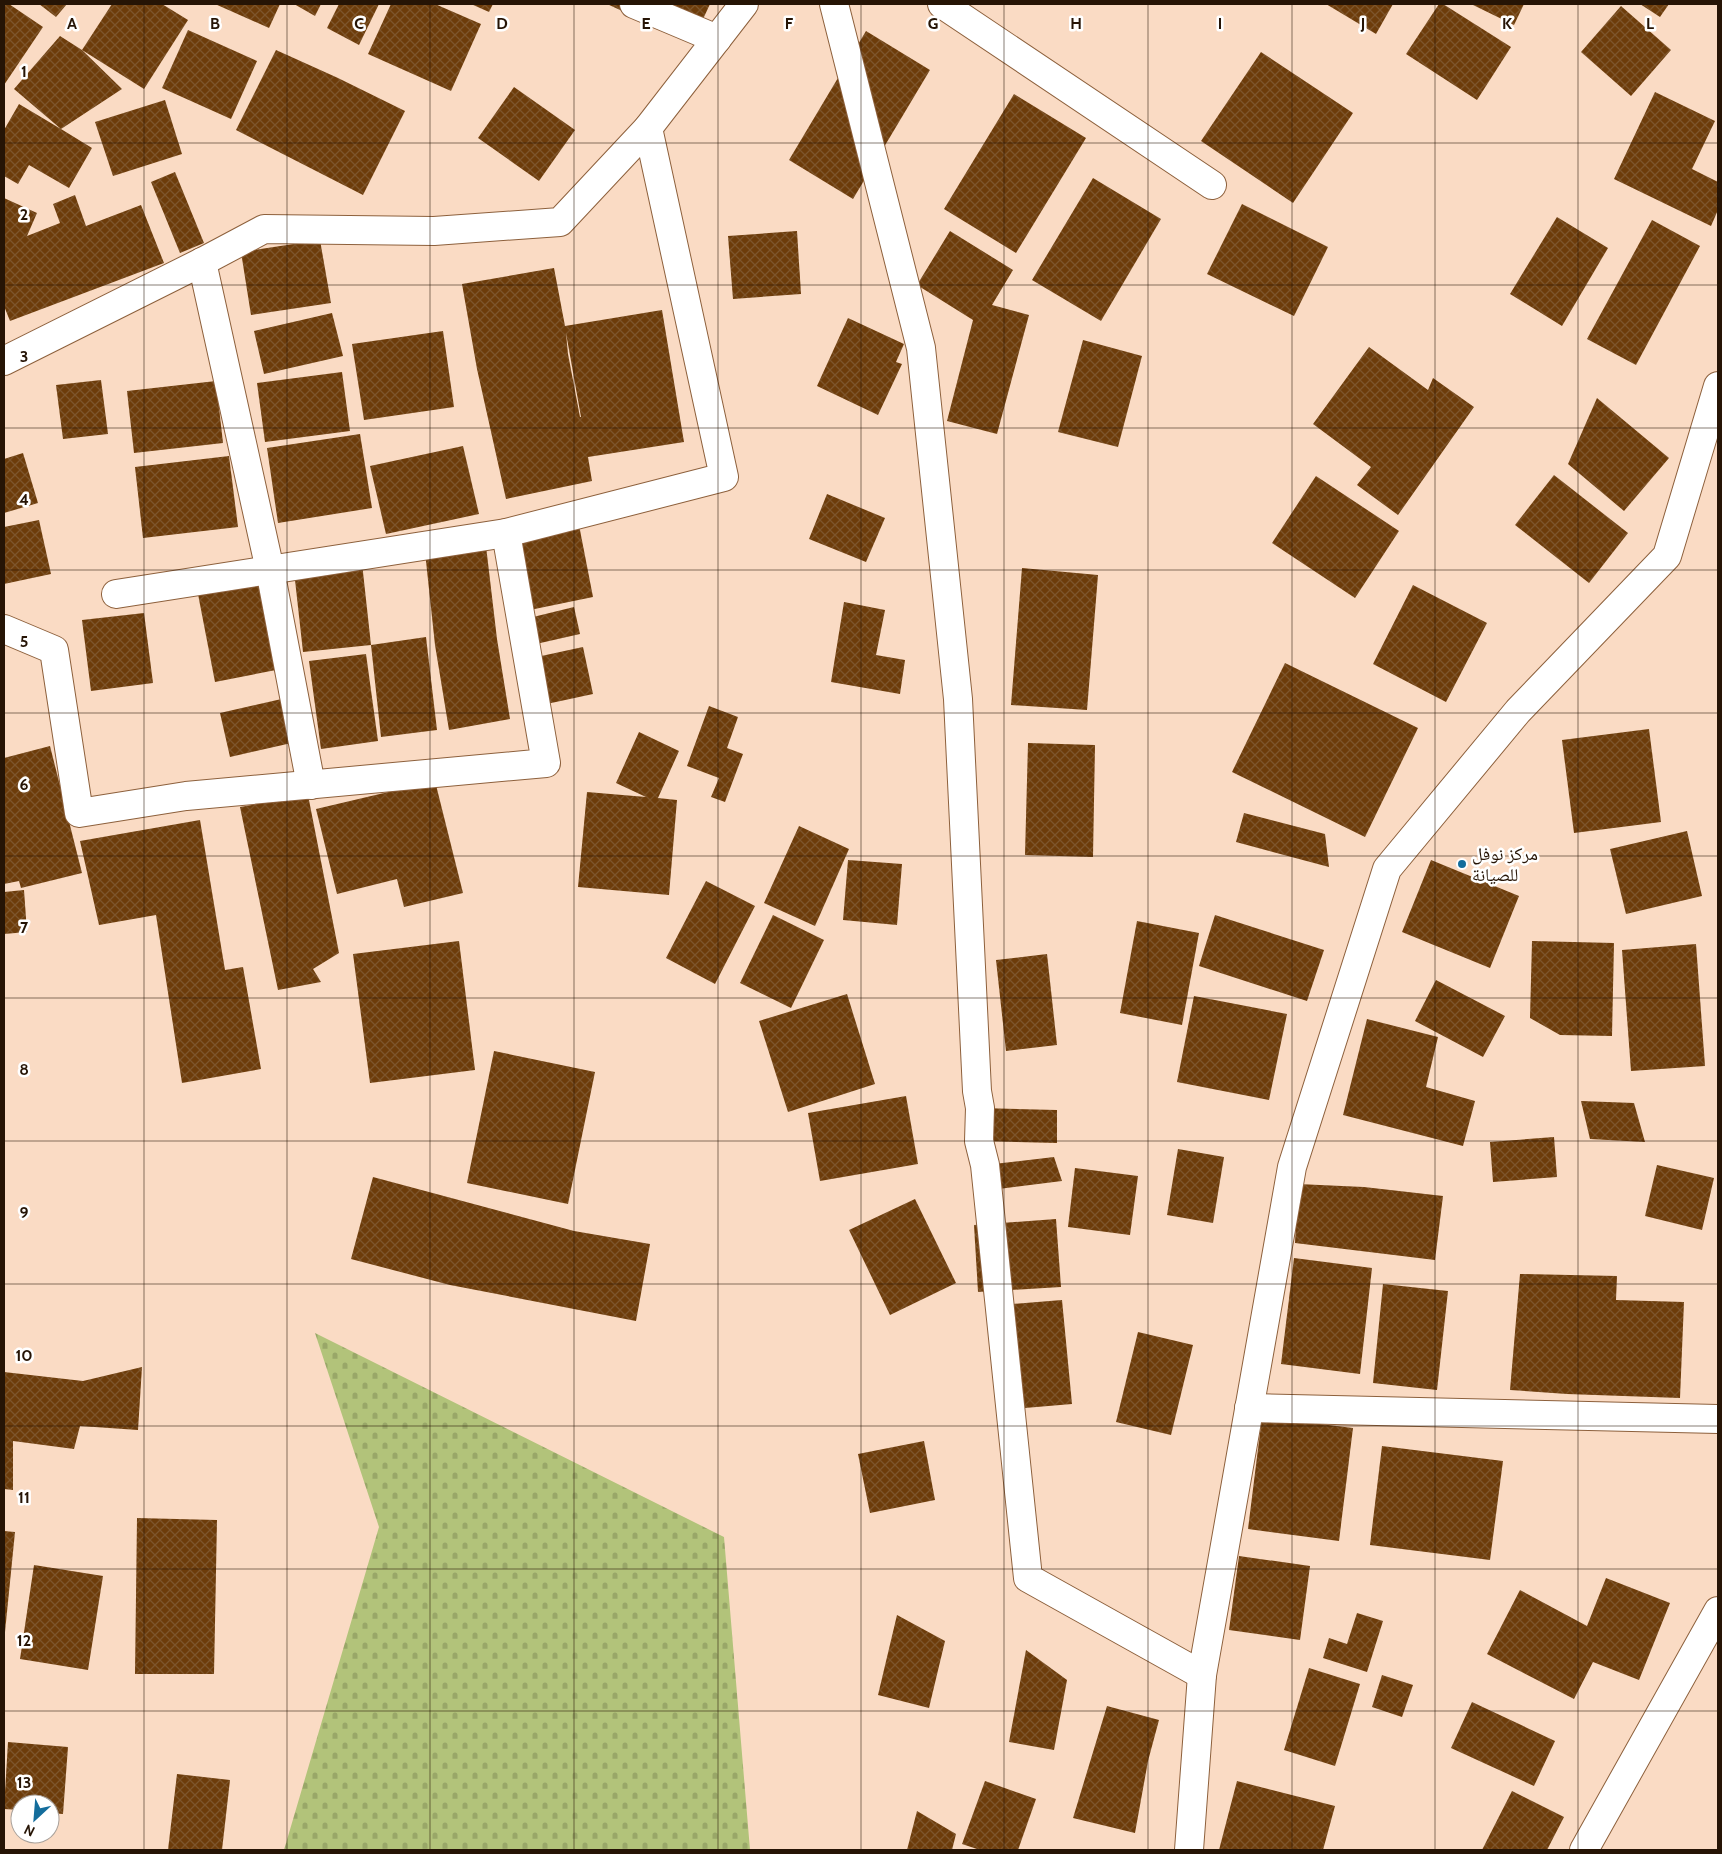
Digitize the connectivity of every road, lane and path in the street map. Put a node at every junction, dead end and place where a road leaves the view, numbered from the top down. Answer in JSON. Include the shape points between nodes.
{"nodes":[{"id":1,"x":634,"y":4,"type":"edge"},
{"id":2,"x":744,"y":4,"type":"edge"},
{"id":3,"x":834,"y":4,"type":"edge"},
{"id":4,"x":942,"y":4,"type":"edge"},
{"id":5,"x":717,"y":39,"type":"junction"},
{"id":6,"x":648,"y":128,"type":"junction"},
{"id":7,"x":1212,"y":185,"type":"dead end"},
{"id":8,"x":202,"y":262,"type":"junction"},
{"id":9,"x":4,"y":362,"type":"edge"},
{"id":10,"x":1718,"y":386,"type":"edge"},
{"id":11,"x":506,"y":533,"type":"junction"},
{"id":12,"x":270,"y":570,"type":"junction"},
{"id":13,"x":116,"y":594,"type":"dead end"},
{"id":14,"x":4,"y":629,"type":"edge"},
{"id":15,"x":311,"y":785,"type":"junction"},
{"id":16,"x":1249,"y":1408,"type":"junction"},
{"id":17,"x":1718,"y":1419,"type":"edge"},
{"id":18,"x":1718,"y":1611,"type":"edge"},
{"id":19,"x":1202,"y":1675,"type":"junction"},
{"id":20,"x":1189,"y":1850,"type":"edge"},
{"id":21,"x":1584,"y":1850,"type":"edge"}],
"edges":[{"from":1,"to":5,"type":"street"},
{"from":2,"to":5,"type":"street"},
{"from":3,"to":19,"type":"street","via":[[921,348],[958,699],[980,1108],[979,1141],[985,1165],[1028,1578]]},
{"from":4,"to":7,"type":"street"},
{"from":5,"to":6,"type":"street"},
{"from":6,"to":8,"type":"street","via":[[560,222],[434,231],[264,229]]},
{"from":6,"to":11,"type":"street","via":[[724,477]]},
{"from":8,"to":9,"type":"street"},
{"from":8,"to":12,"type":"street"},
{"from":10,"to":16,"type":"street","via":[[1667,556],[1518,711],[1386,869],[1292,1167]]},
{"from":11,"to":12,"type":"street"},
{"from":11,"to":15,"type":"street","via":[[546,763]]},
{"from":12,"to":13,"type":"street"},
{"from":12,"to":15,"type":"street"},
{"from":14,"to":15,"type":"street","via":[[54,650],[79,813],[186,796]]},
{"from":16,"to":17,"type":"street"},
{"from":16,"to":19,"type":"street"},
{"from":18,"to":21,"type":"street"},
{"from":19,"to":20,"type":"street"}]}
